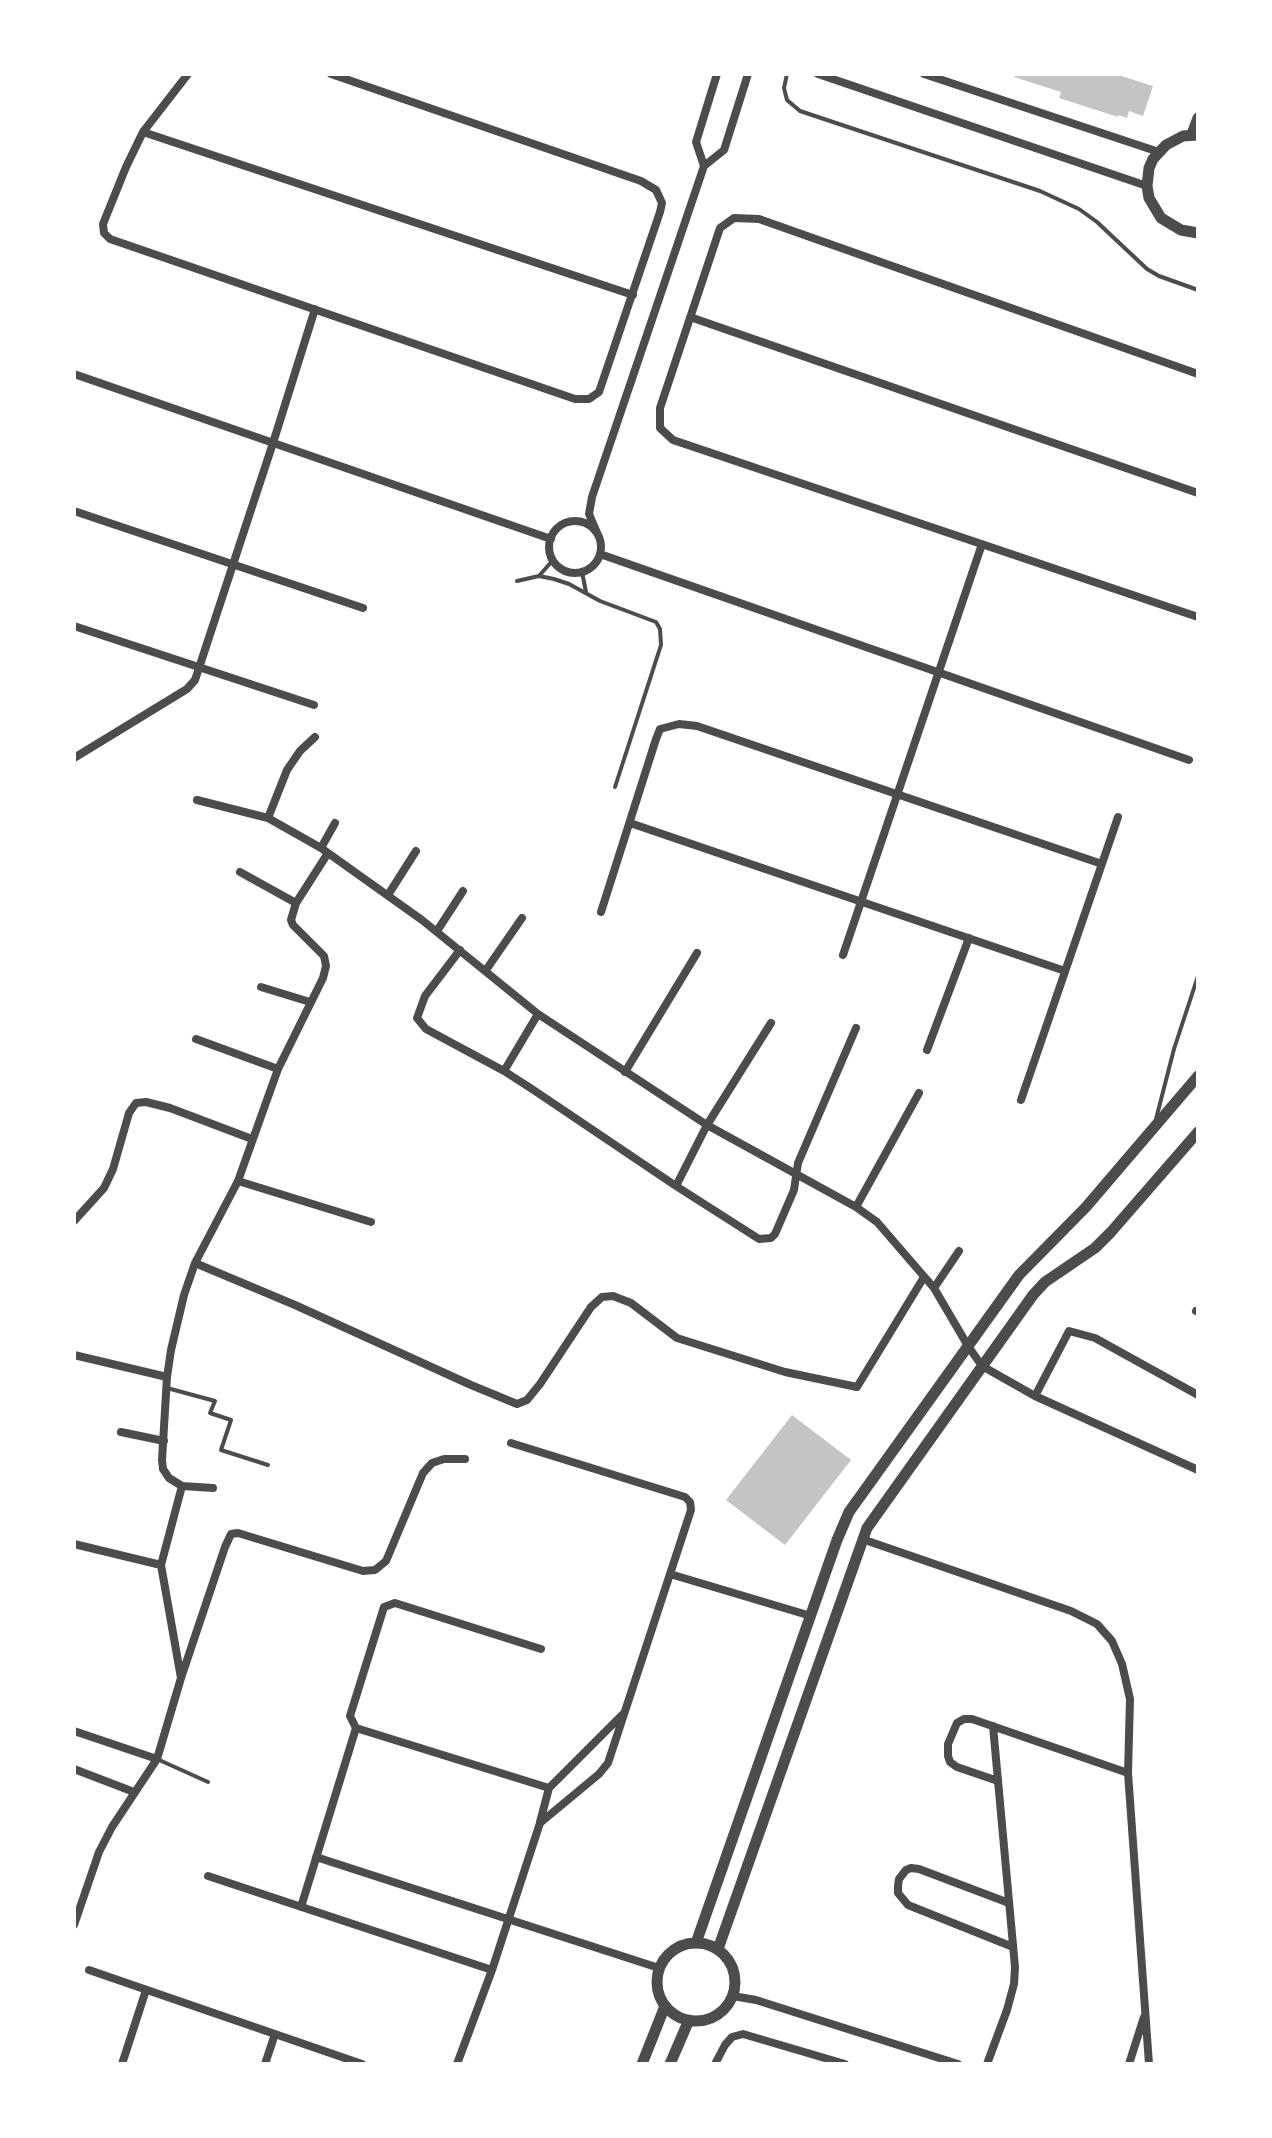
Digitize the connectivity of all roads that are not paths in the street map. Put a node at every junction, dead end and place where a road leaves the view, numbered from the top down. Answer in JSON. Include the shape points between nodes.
{"nodes":[{"id":1,"x":188,"y":74,"type":"edge"},
{"id":2,"x":331,"y":74,"type":"edge"},
{"id":3,"x":717,"y":74,"type":"edge"},
{"id":4,"x":748,"y":74,"type":"edge"},
{"id":5,"x":787,"y":74,"type":"edge"},
{"id":6,"x":818,"y":74,"type":"edge"},
{"id":7,"x":924,"y":74,"type":"edge"},
{"id":8,"x":1198,"y":118,"type":"edge"},
{"id":9,"x":143,"y":132,"type":"junction"},
{"id":10,"x":1195,"y":134,"type":"edge"},
{"id":11,"x":1159,"y":152,"type":"junction"},
{"id":12,"x":704,"y":166,"type":"junction"},
{"id":13,"x":1147,"y":186,"type":"junction"},
{"id":14,"x":1198,"y":233,"type":"edge"},
{"id":15,"x":1198,"y":290,"type":"edge"},
{"id":16,"x":633,"y":295,"type":"junction"},
{"id":17,"x":315,"y":309,"type":"junction"},
{"id":18,"x":690,"y":317,"type":"junction"},
{"id":19,"x":74,"y":374,"type":"edge"},
{"id":20,"x":1198,"y":374,"type":"edge"},
{"id":21,"x":273,"y":443,"type":"junction"},
{"id":22,"x":1198,"y":493,"type":"edge"},
{"id":23,"x":592,"y":497,"type":"junction"},
{"id":24,"x":74,"y":511,"type":"edge"},
{"id":25,"x":562,"y":525,"type":"junction"},
{"id":26,"x":598,"y":535,"type":"junction"},
{"id":27,"x":551,"y":539,"type":"junction"},
{"id":28,"x":982,"y":544,"type":"junction"},
{"id":29,"x":600,"y":554,"type":"junction"},
{"id":30,"x":553,"y":560,"type":"junction"},
{"id":31,"x":234,"y":565,"type":"junction"},
{"id":32,"x":582,"y":572,"type":"junction"},
{"id":33,"x":539,"y":576,"type":"junction"},
{"id":34,"x":517,"y":581,"type":"dead end"},
{"id":35,"x":586,"y":592,"type":"junction"},
{"id":36,"x":363,"y":608,"type":"dead end"},
{"id":37,"x":1198,"y":615,"type":"edge"},
{"id":38,"x":74,"y":626,"type":"edge"},
{"id":39,"x":200,"y":669,"type":"junction"},
{"id":40,"x":939,"y":671,"type":"junction"},
{"id":41,"x":314,"y":705,"type":"dead end"},
{"id":42,"x":315,"y":737,"type":"dead end"},
{"id":43,"x":74,"y":747,"type":"edge"},
{"id":44,"x":84,"y":751,"type":"junction"},
{"id":45,"x":74,"y":758,"type":"edge"},
{"id":46,"x":1189,"y":760,"type":"dead end"},
{"id":47,"x":615,"y":787,"type":"dead end"},
{"id":48,"x":897,"y":794,"type":"junction"},
{"id":49,"x":197,"y":800,"type":"dead end"},
{"id":50,"x":1118,"y":817,"type":"dead end"},
{"id":51,"x":268,"y":818,"type":"junction"},
{"id":52,"x":335,"y":823,"type":"dead end"},
{"id":53,"x":630,"y":823,"type":"junction"},
{"id":54,"x":324,"y":851,"type":"junction"},
{"id":55,"x":416,"y":851,"type":"dead end"},
{"id":56,"x":1102,"y":864,"type":"junction"},
{"id":57,"x":240,"y":872,"type":"dead end"},
{"id":58,"x":463,"y":891,"type":"dead end"},
{"id":59,"x":388,"y":895,"type":"junction"},
{"id":60,"x":860,"y":901,"type":"junction"},
{"id":61,"x":296,"y":903,"type":"junction"},
{"id":62,"x":601,"y":912,"type":"dead end"},
{"id":63,"x":522,"y":918,"type":"dead end"},
{"id":64,"x":437,"y":931,"type":"junction"},
{"id":65,"x":969,"y":938,"type":"junction"},
{"id":66,"x":460,"y":950,"type":"junction"},
{"id":67,"x":697,"y":953,"type":"dead end"},
{"id":68,"x":843,"y":955,"type":"dead end"},
{"id":69,"x":486,"y":970,"type":"junction"},
{"id":70,"x":1065,"y":971,"type":"junction"},
{"id":71,"x":1198,"y":976,"type":"edge"},
{"id":72,"x":261,"y":987,"type":"dead end"},
{"id":73,"x":310,"y":1002,"type":"junction"},
{"id":74,"x":538,"y":1014,"type":"junction"},
{"id":75,"x":771,"y":1023,"type":"dead end"},
{"id":76,"x":856,"y":1028,"type":"dead end"},
{"id":77,"x":196,"y":1039,"type":"dead end"},
{"id":78,"x":927,"y":1050,"type":"dead end"},
{"id":79,"x":278,"y":1069,"type":"junction"},
{"id":80,"x":504,"y":1071,"type":"junction"},
{"id":81,"x":625,"y":1072,"type":"junction"},
{"id":82,"x":1198,"y":1076,"type":"edge"},
{"id":83,"x":919,"y":1093,"type":"dead end"},
{"id":84,"x":1021,"y":1100,"type":"dead end"},
{"id":85,"x":707,"y":1125,"type":"junction"},
{"id":86,"x":1154,"y":1129,"type":"junction"},
{"id":87,"x":1198,"y":1132,"type":"edge"},
{"id":88,"x":252,"y":1139,"type":"junction"},
{"id":89,"x":795,"y":1174,"type":"junction"},
{"id":90,"x":238,"y":1181,"type":"junction"},
{"id":91,"x":676,"y":1186,"type":"junction"},
{"id":92,"x":856,"y":1207,"type":"junction"},
{"id":93,"x":74,"y":1221,"type":"edge"},
{"id":94,"x":371,"y":1222,"type":"dead end"},
{"id":95,"x":959,"y":1251,"type":"dead end"},
{"id":96,"x":195,"y":1263,"type":"junction"},
{"id":97,"x":924,"y":1277,"type":"junction"},
{"id":98,"x":934,"y":1288,"type":"junction"},
{"id":99,"x":968,"y":1346,"type":"junction"},
{"id":100,"x":74,"y":1355,"type":"edge"},
{"id":101,"x":982,"y":1366,"type":"junction"},
{"id":102,"x":167,"y":1377,"type":"junction"},
{"id":103,"x":167,"y":1388,"type":"junction"},
{"id":104,"x":1198,"y":1395,"type":"edge"},
{"id":105,"x":1035,"y":1396,"type":"junction"},
{"id":106,"x":121,"y":1432,"type":"dead end"},
{"id":107,"x":164,"y":1441,"type":"junction"},
{"id":108,"x":511,"y":1443,"type":"dead end"},
{"id":109,"x":465,"y":1459,"type":"dead end"},
{"id":110,"x":268,"y":1465,"type":"dead end"},
{"id":111,"x":1198,"y":1470,"type":"edge"},
{"id":112,"x":182,"y":1486,"type":"junction"},
{"id":113,"x":213,"y":1488,"type":"dead end"},
{"id":114,"x":862,"y":1539,"type":"junction"},
{"id":115,"x":74,"y":1544,"type":"edge"},
{"id":116,"x":161,"y":1565,"type":"junction"},
{"id":117,"x":670,"y":1574,"type":"junction"},
{"id":118,"x":811,"y":1616,"type":"junction"},
{"id":119,"x":541,"y":1649,"type":"dead end"},
{"id":120,"x":181,"y":1678,"type":"junction"},
{"id":121,"x":624,"y":1713,"type":"junction"},
{"id":122,"x":993,"y":1726,"type":"junction"},
{"id":123,"x":356,"y":1728,"type":"junction"},
{"id":124,"x":74,"y":1731,"type":"edge"},
{"id":125,"x":157,"y":1759,"type":"junction"},
{"id":126,"x":74,"y":1769,"type":"edge"},
{"id":127,"x":1128,"y":1773,"type":"junction"},
{"id":128,"x":998,"y":1781,"type":"junction"},
{"id":129,"x":208,"y":1782,"type":"dead end"},
{"id":130,"x":549,"y":1788,"type":"junction"},
{"id":131,"x":134,"y":1792,"type":"junction"},
{"id":132,"x":540,"y":1823,"type":"junction"},
{"id":133,"x":316,"y":1857,"type":"junction"},
{"id":134,"x":208,"y":1876,"type":"dead end"},
{"id":135,"x":1009,"y":1903,"type":"junction"},
{"id":136,"x":301,"y":1907,"type":"junction"},
{"id":137,"x":509,"y":1921,"type":"junction"},
{"id":138,"x":74,"y":1925,"type":"edge"},
{"id":139,"x":696,"y":1943,"type":"junction"},
{"id":140,"x":1013,"y":1947,"type":"junction"},
{"id":141,"x":718,"y":1949,"type":"junction"},
{"id":142,"x":659,"y":1968,"type":"junction"},
{"id":143,"x":89,"y":1970,"type":"dead end"},
{"id":144,"x":492,"y":1970,"type":"junction"},
{"id":145,"x":146,"y":1990,"type":"junction"},
{"id":146,"x":733,"y":1996,"type":"junction"},
{"id":147,"x":665,"y":2006,"type":"junction"},
{"id":148,"x":1146,"y":2012,"type":"junction"},
{"id":149,"x":689,"y":2020,"type":"junction"},
{"id":150,"x":275,"y":2034,"type":"junction"},
{"id":151,"x":122,"y":2064,"type":"edge"},
{"id":152,"x":265,"y":2064,"type":"edge"},
{"id":153,"x":362,"y":2064,"type":"edge"},
{"id":154,"x":457,"y":2064,"type":"edge"},
{"id":155,"x":642,"y":2064,"type":"edge"},
{"id":156,"x":670,"y":2064,"type":"edge"},
{"id":157,"x":715,"y":2064,"type":"edge"},
{"id":158,"x":845,"y":2064,"type":"edge"},
{"id":159,"x":958,"y":2064,"type":"edge"},
{"id":160,"x":987,"y":2064,"type":"edge"},
{"id":161,"x":1129,"y":2064,"type":"edge"},
{"id":162,"x":1149,"y":2064,"type":"edge"}],
"edges":[{"from":1,"to":9,"type":"street"},
{"from":2,"to":16,"type":"street","via":[[656,190],[662,203]]},
{"from":3,"to":12,"type":"street","via":[[696,142]]},
{"from":4,"to":12,"type":"street","via":[[724,150]]},
{"from":5,"to":15,"type":"lane","via":[[787,100],[800,111],[1040,191],[1097,222],[1147,269]]},
{"from":6,"to":13,"type":"street"},
{"from":7,"to":11,"type":"street"},
{"from":8,"to":10,"type":"street"},
{"from":9,"to":16,"type":"street"},
{"from":9,"to":17,"type":"street","via":[[103,224],[104,233]]},
{"from":10,"to":11,"type":"street","via":[[1174,140]]},
{"from":11,"to":13,"type":"street","via":[[1149,168]]},
{"from":12,"to":23,"type":"street"},
{"from":13,"to":14,"type":"street","via":[[1161,218]]},
{"from":16,"to":17,"type":"street","via":[[599,392],[589,399],[575,399]]},
{"from":17,"to":21,"type":"street"},
{"from":18,"to":20,"type":"street","via":[[720,228],[734,218],[751,218]]},
{"from":18,"to":22,"type":"street"},
{"from":18,"to":28,"type":"street","via":[[660,408],[660,428],[673,440]]},
{"from":19,"to":21,"type":"street"},
{"from":21,"to":27,"type":"street"},
{"from":21,"to":31,"type":"street"},
{"from":23,"to":25,"type":"street","via":[[583,512]]},
{"from":23,"to":26,"type":"street","via":[[589,514]]},
{"from":24,"to":31,"type":"street"},
{"from":25,"to":26,"type":"street","via":[[583,523]]},
{"from":25,"to":27,"type":"street"},
{"from":26,"to":29,"type":"street"},
{"from":27,"to":30,"type":"street"},
{"from":28,"to":37,"type":"street"},
{"from":28,"to":40,"type":"street"},
{"from":29,"to":32,"type":"street"},
{"from":29,"to":40,"type":"street"},
{"from":30,"to":32,"type":"street","via":[[563,569]]},
{"from":30,"to":33,"type":"lane"},
{"from":31,"to":36,"type":"street"},
{"from":31,"to":39,"type":"street"},
{"from":32,"to":35,"type":"lane"},
{"from":33,"to":34,"type":"lane"},
{"from":33,"to":35,"type":"lane"},
{"from":35,"to":47,"type":"lane","via":[[656,622],[660,629],[661,645]]},
{"from":38,"to":39,"type":"street"},
{"from":39,"to":41,"type":"street"},
{"from":39,"to":44,"type":"street","via":[[187,689]]},
{"from":40,"to":46,"type":"street"},
{"from":40,"to":48,"type":"street"},
{"from":42,"to":51,"type":"street","via":[[287,770]]},
{"from":43,"to":44,"type":"street"},
{"from":44,"to":45,"type":"street"},
{"from":48,"to":53,"type":"street","via":[[679,724],[660,729]]},
{"from":48,"to":56,"type":"street"},
{"from":48,"to":60,"type":"street"},
{"from":49,"to":51,"type":"street"},
{"from":50,"to":56,"type":"street"},
{"from":51,"to":54,"type":"street"},
{"from":52,"to":54,"type":"street"},
{"from":53,"to":60,"type":"street"},
{"from":53,"to":62,"type":"street"},
{"from":54,"to":59,"type":"street"},
{"from":54,"to":61,"type":"street"},
{"from":55,"to":59,"type":"street"},
{"from":56,"to":70,"type":"street"},
{"from":57,"to":61,"type":"street"},
{"from":58,"to":64,"type":"street"},
{"from":59,"to":64,"type":"street"},
{"from":60,"to":65,"type":"street"},
{"from":60,"to":68,"type":"street"},
{"from":61,"to":73,"type":"street","via":[[293,925],[324,956],[326,966]]},
{"from":63,"to":69,"type":"street"},
{"from":64,"to":66,"type":"street"},
{"from":65,"to":70,"type":"street"},
{"from":65,"to":78,"type":"street"},
{"from":66,"to":69,"type":"street"},
{"from":66,"to":80,"type":"street","via":[[425,996],[417,1018],[438,1037]]},
{"from":67,"to":81,"type":"street"},
{"from":69,"to":74,"type":"street"},
{"from":70,"to":84,"type":"street"},
{"from":71,"to":86,"type":"lane"},
{"from":72,"to":73,"type":"street"},
{"from":73,"to":79,"type":"street"},
{"from":74,"to":80,"type":"street"},
{"from":74,"to":81,"type":"street"},
{"from":75,"to":85,"type":"street"},
{"from":76,"to":89,"type":"street"},
{"from":77,"to":79,"type":"street"},
{"from":79,"to":88,"type":"street"},
{"from":80,"to":91,"type":"street"},
{"from":81,"to":85,"type":"street"},
{"from":82,"to":86,"type":"street"},
{"from":83,"to":92,"type":"street"},
{"from":85,"to":89,"type":"street"},
{"from":85,"to":91,"type":"street"},
{"from":86,"to":99,"type":"street","via":[[1019,1275]]},
{"from":87,"to":101,"type":"street","via":[[1095,1248],[1045,1282]]},
{"from":88,"to":90,"type":"street"},
{"from":88,"to":93,"type":"street","via":[[170,1108],[136,1103],[104,1188]]},
{"from":89,"to":91,"type":"street","via":[[794,1190],[775,1234],[765,1240]]},
{"from":89,"to":92,"type":"street"},
{"from":90,"to":94,"type":"street"},
{"from":90,"to":96,"type":"street"},
{"from":92,"to":97,"type":"street","via":[[877,1222]]},
{"from":95,"to":98,"type":"street"},
{"from":96,"to":97,"type":"street","via":[[517,1404],[540,1384],[591,1307],[602,1297],[613,1296],[631,1303],[677,1338],[785,1372],[857,1387]]},
{"from":96,"to":102,"type":"street"},
{"from":97,"to":98,"type":"street"},
{"from":98,"to":99,"type":"street"},
{"from":99,"to":101,"type":"street"},
{"from":99,"to":118,"type":"street","via":[[849,1512]]},
{"from":100,"to":102,"type":"street"},
{"from":101,"to":105,"type":"street"},
{"from":101,"to":114,"type":"street"},
{"from":102,"to":103,"type":"street"},
{"from":103,"to":107,"type":"street"},
{"from":103,"to":110,"type":"lane","via":[[215,1401],[210,1413],[231,1420],[221,1450]]},
{"from":104,"to":105,"type":"street","via":[[1095,1338],[1069,1331]]},
{"from":105,"to":111,"type":"street"},
{"from":106,"to":107,"type":"street"},
{"from":107,"to":112,"type":"street","via":[[163,1469]]},
{"from":108,"to":117,"type":"street","via":[[685,1497],[691,1510]]},
{"from":109,"to":120,"type":"street","via":[[444,1459],[423,1473],[386,1561],[375,1570],[231,1534]]},
{"from":112,"to":113,"type":"street"},
{"from":112,"to":116,"type":"street"},
{"from":114,"to":127,"type":"street","via":[[1097,1624],[1112,1641],[1130,1699]]},
{"from":114,"to":141,"type":"street"},
{"from":115,"to":116,"type":"street"},
{"from":116,"to":120,"type":"street"},
{"from":117,"to":118,"type":"street"},
{"from":117,"to":121,"type":"street"},
{"from":118,"to":139,"type":"street"},
{"from":119,"to":123,"type":"street","via":[[395,1603],[384,1607],[350,1716]]},
{"from":120,"to":125,"type":"street"},
{"from":121,"to":130,"type":"street"},
{"from":121,"to":132,"type":"street","via":[[608,1763]]},
{"from":122,"to":127,"type":"street"},
{"from":122,"to":128,"type":"street"},
{"from":122,"to":128,"type":"street","via":[[972,1719],[957,1723],[948,1756],[957,1767]]},
{"from":123,"to":130,"type":"street"},
{"from":123,"to":133,"type":"street"},
{"from":124,"to":125,"type":"street"},
{"from":125,"to":129,"type":"lane"},
{"from":125,"to":131,"type":"street"},
{"from":126,"to":131,"type":"street"},
{"from":127,"to":148,"type":"street"},
{"from":128,"to":135,"type":"street"},
{"from":130,"to":132,"type":"street"},
{"from":131,"to":138,"type":"street","via":[[99,1852]]},
{"from":132,"to":137,"type":"street"},
{"from":133,"to":136,"type":"street"},
{"from":133,"to":137,"type":"street"},
{"from":134,"to":136,"type":"street"},
{"from":135,"to":140,"type":"street"},
{"from":135,"to":140,"type":"street","via":[[919,1869],[906,1870],[899,1879],[898,1893],[908,1905]]},
{"from":136,"to":144,"type":"street"},
{"from":137,"to":142,"type":"street"},
{"from":137,"to":144,"type":"street"},
{"from":139,"to":141,"type":"street"},
{"from":139,"to":142,"type":"street","via":[[673,1950]]},
{"from":140,"to":160,"type":"street","via":[[1014,1984]]},
{"from":141,"to":146,"type":"street","via":[[732,1965]]},
{"from":142,"to":147,"type":"street","via":[[657,1984]]},
{"from":143,"to":145,"type":"street"},
{"from":144,"to":154,"type":"street"},
{"from":145,"to":150,"type":"street"},
{"from":145,"to":151,"type":"street"},
{"from":146,"to":149,"type":"street","via":[[712,2018]]},
{"from":146,"to":159,"type":"street"},
{"from":147,"to":149,"type":"street"},
{"from":147,"to":155,"type":"street"},
{"from":148,"to":161,"type":"street"},
{"from":148,"to":162,"type":"street"},
{"from":149,"to":156,"type":"street"},
{"from":150,"to":152,"type":"street"},
{"from":150,"to":153,"type":"street"},
{"from":157,"to":158,"type":"street","via":[[732,2037],[743,2034]]}]}
